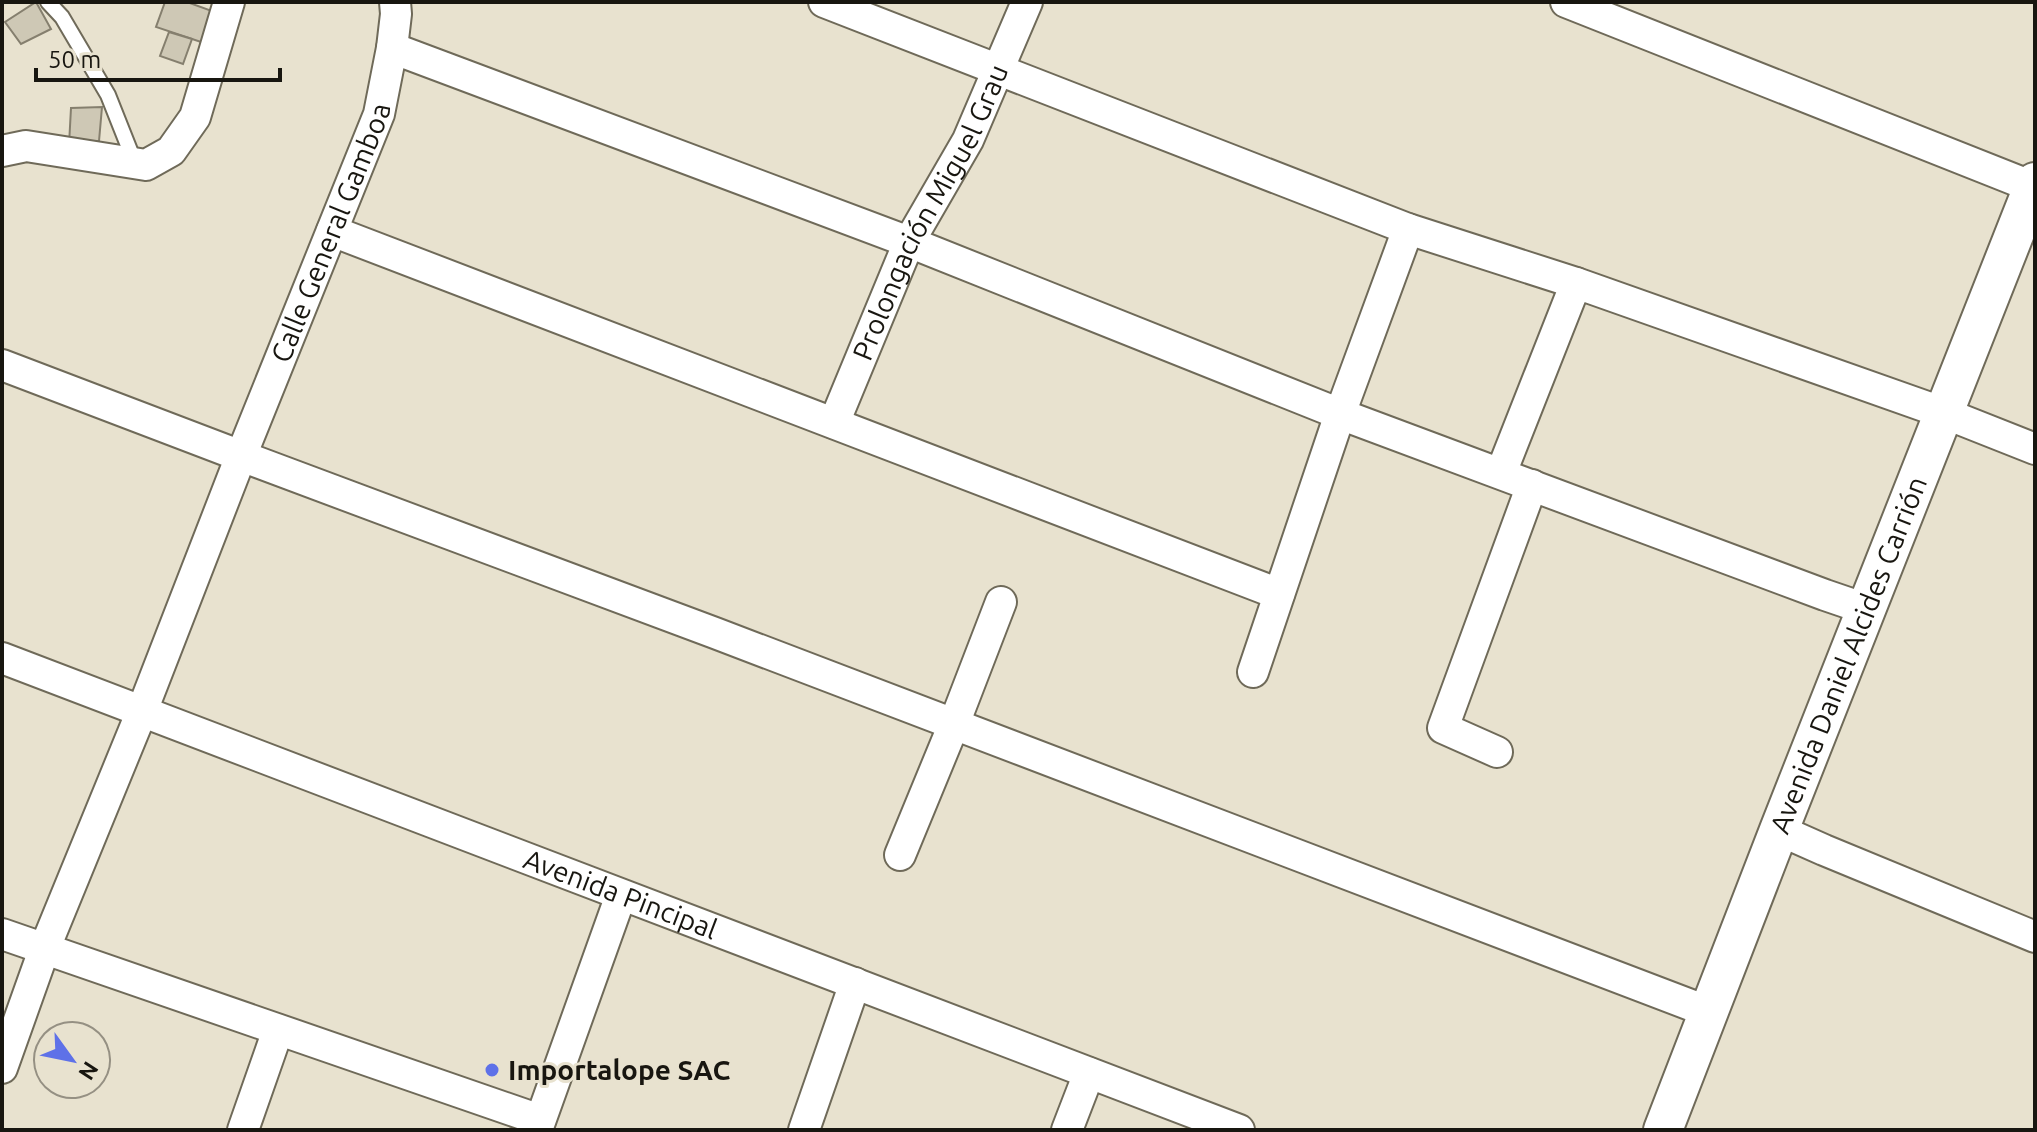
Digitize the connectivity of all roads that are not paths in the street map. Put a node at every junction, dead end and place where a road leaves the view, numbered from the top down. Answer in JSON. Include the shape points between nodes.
{"nodes":[{"id":1,"x":48,"y":2,"type":"edge"},
{"id":2,"x":395,"y":2,"type":"edge"},
{"id":3,"x":824,"y":2,"type":"edge"},
{"id":4,"x":1027,"y":2,"type":"edge"},
{"id":5,"x":1566,"y":2,"type":"edge"},
{"id":6,"x":221,"y":4,"type":"edge"},
{"id":7,"x":392,"y":48,"type":"junction"},
{"id":8,"x":998,"y":68,"type":"junction"},
{"id":9,"x":2,"y":151,"type":"edge"},
{"id":10,"x":135,"y":163,"type":"junction"},
{"id":11,"x":2034,"y":184,"type":"edge"},
{"id":12,"x":1408,"y":229,"type":"junction"},
{"id":13,"x":332,"y":231,"type":"junction"},
{"id":14,"x":909,"y":242,"type":"junction"},
{"id":15,"x":1576,"y":283,"type":"junction"},
{"id":16,"x":2,"y":365,"type":"edge"},
{"id":17,"x":1944,"y":413,"type":"junction"},
{"id":18,"x":1340,"y":414,"type":"junction"},
{"id":19,"x":834,"y":423,"type":"junction"},
{"id":20,"x":2035,"y":449,"type":"edge"},
{"id":21,"x":241,"y":456,"type":"junction"},
{"id":22,"x":1501,"y":473,"type":"junction"},
{"id":23,"x":1532,"y":485,"type":"junction"},
{"id":24,"x":1279,"y":594,"type":"junction"},
{"id":25,"x":1001,"y":602,"type":"dead end"},
{"id":26,"x":1866,"y":609,"type":"junction"},
{"id":27,"x":2,"y":658,"type":"edge"},
{"id":28,"x":1253,"y":672,"type":"dead end"},
{"id":29,"x":142,"y":711,"type":"junction"},
{"id":30,"x":954,"y":724,"type":"junction"},
{"id":31,"x":1497,"y":752,"type":"dead end"},
{"id":32,"x":1779,"y":830,"type":"junction"},
{"id":33,"x":900,"y":855,"type":"dead end"},
{"id":34,"x":621,"y":895,"type":"junction"},
{"id":35,"x":2,"y":934,"type":"edge"},
{"id":36,"x":2035,"y":937,"type":"edge"},
{"id":37,"x":44,"y":950,"type":"junction"},
{"id":38,"x":855,"y":983,"type":"junction"},
{"id":39,"x":1709,"y":1012,"type":"junction"},
{"id":40,"x":278,"y":1030,"type":"junction"},
{"id":41,"x":2,"y":1068,"type":"edge"},
{"id":42,"x":1089,"y":1073,"type":"junction"},
{"id":43,"x":538,"y":1125,"type":"edge"},
{"id":44,"x":1669,"y":1128,"type":"edge"},
{"id":45,"x":243,"y":1130,"type":"edge"},
{"id":46,"x":804,"y":1130,"type":"edge"},
{"id":47,"x":1067,"y":1130,"type":"edge"},
{"id":48,"x":1239,"y":1130,"type":"edge"}],
"edges":[{"from":1,"to":10,"type":"lane","via":[[108,95]]},
{"from":2,"to":7,"type":"street","name":"Calle General Gamboa"},
{"from":3,"to":8,"type":"street"},
{"from":4,"to":8,"type":"street","name":"Prolongación Miguel Grau"},
{"from":5,"to":11,"type":"street"},
{"from":6,"to":10,"type":"street","via":[[195,117],[171,151],[146,165]]},
{"from":7,"to":13,"type":"street","name":"Calle General Gamboa","via":[[379,114]]},
{"from":7,"to":14,"type":"street"},
{"from":8,"to":12,"type":"street"},
{"from":8,"to":14,"type":"street","name":"Prolongación Miguel Grau","via":[[968,140]]},
{"from":9,"to":10,"type":"street","via":[[26,146]]},
{"from":11,"to":17,"type":"street","name":"Avenida Daniel Alcides Carrión"},
{"from":12,"to":15,"type":"street"},
{"from":12,"to":18,"type":"street"},
{"from":13,"to":19,"type":"street"},
{"from":13,"to":21,"type":"street","name":"Calle General Gamboa"},
{"from":14,"to":18,"type":"street"},
{"from":14,"to":19,"type":"street","name":"Prolongación Miguel Grau"},
{"from":15,"to":17,"type":"street"},
{"from":15,"to":22,"type":"street"},
{"from":16,"to":21,"type":"street"},
{"from":17,"to":20,"type":"street"},
{"from":17,"to":26,"type":"street","name":"Avenida Daniel Alcides Carrión"},
{"from":18,"to":22,"type":"street"},
{"from":18,"to":24,"type":"street"},
{"from":19,"to":24,"type":"street"},
{"from":21,"to":29,"type":"street","name":"Calle General Gamboa"},
{"from":21,"to":30,"type":"street"},
{"from":22,"to":23,"type":"street"},
{"from":23,"to":26,"type":"street"},
{"from":23,"to":31,"type":"street","via":[[1443,728]]},
{"from":24,"to":28,"type":"street"},
{"from":25,"to":30,"type":"street"},
{"from":26,"to":32,"type":"street","name":"Avenida Daniel Alcides Carrión"},
{"from":27,"to":29,"type":"street","name":"Avenida Pincipal"},
{"from":29,"to":34,"type":"street","name":"Avenida Pincipal"},
{"from":29,"to":37,"type":"street","name":"Calle General Gamboa"},
{"from":30,"to":33,"type":"street"},
{"from":30,"to":39,"type":"street"},
{"from":32,"to":36,"type":"street"},
{"from":32,"to":39,"type":"street","name":"Avenida Daniel Alcides Carrión"},
{"from":34,"to":38,"type":"street","name":"Avenida Pincipal"},
{"from":34,"to":43,"type":"street"},
{"from":35,"to":37,"type":"street"},
{"from":37,"to":40,"type":"street"},
{"from":37,"to":41,"type":"street","name":"Calle General Gamboa"},
{"from":38,"to":42,"type":"street","name":"Avenida Pincipal"},
{"from":38,"to":46,"type":"street"},
{"from":39,"to":44,"type":"street","name":"Avenida Daniel Alcides Carrión"},
{"from":40,"to":43,"type":"street"},
{"from":40,"to":45,"type":"street"},
{"from":42,"to":47,"type":"street"},
{"from":42,"to":48,"type":"street","name":"Avenida Pincipal"}]}
